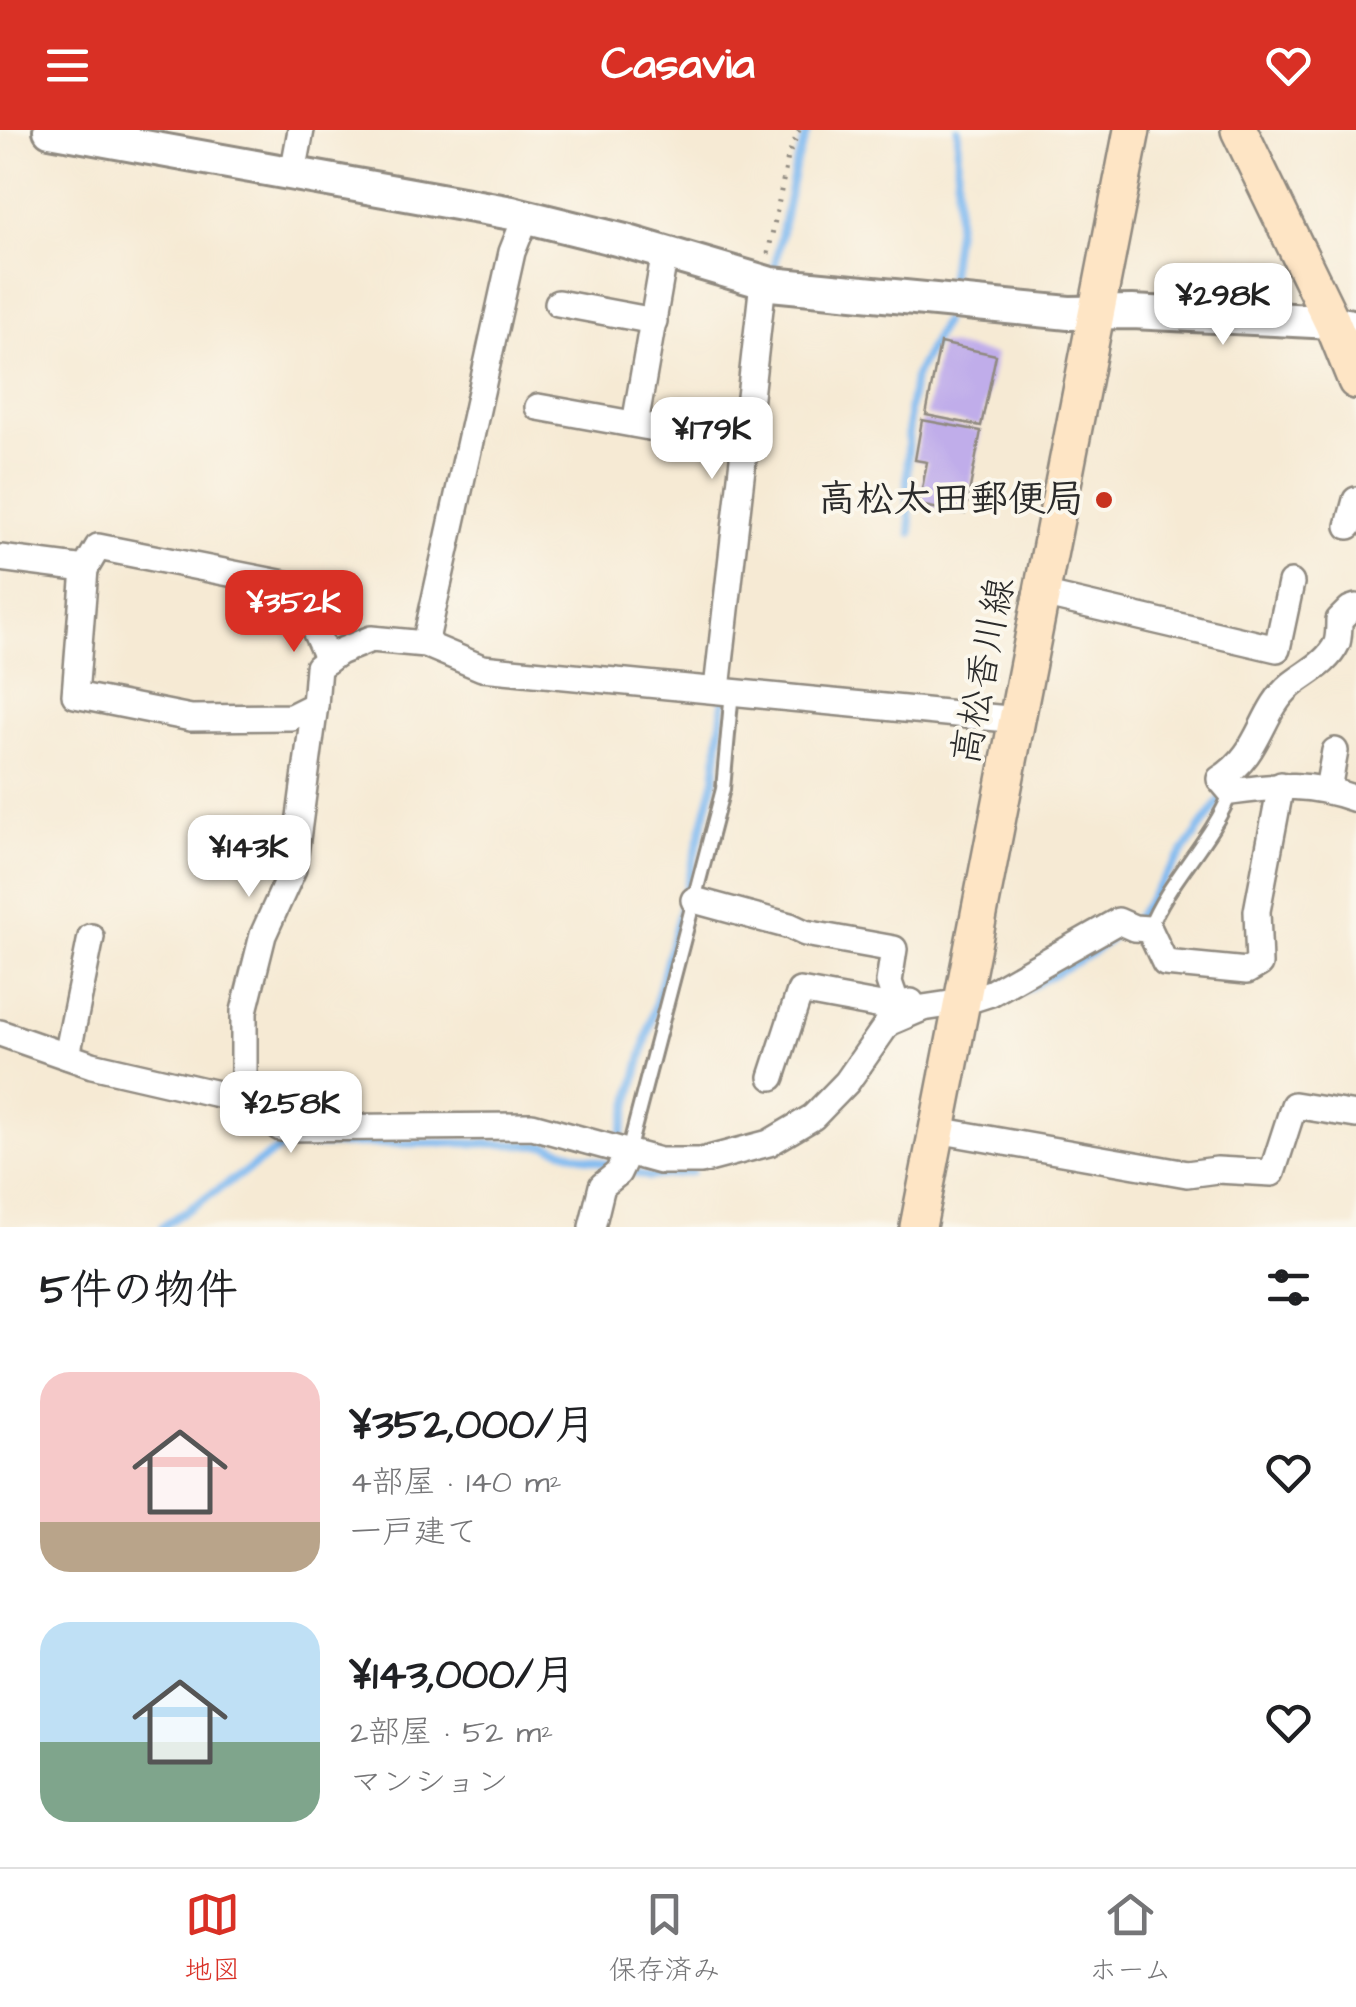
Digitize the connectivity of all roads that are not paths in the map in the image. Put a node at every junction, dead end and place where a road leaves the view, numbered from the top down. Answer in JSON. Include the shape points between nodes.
{"nodes":[{"id":1,"x":50,"y":130,"type":"edge"},
{"id":2,"x":302,"y":130,"type":"edge"},
{"id":3,"x":1132,"y":130,"type":"edge"},
{"id":4,"x":1239,"y":130,"type":"edge"},
{"id":5,"x":293,"y":173,"type":"junction"},
{"id":6,"x":526,"y":217,"type":"junction"},
{"id":7,"x":665,"y":252,"type":"junction"},
{"id":8,"x":770,"y":283,"type":"junction"},
{"id":9,"x":558,"y":302,"type":"dead end"},
{"id":10,"x":1096,"y":311,"type":"junction"},
{"id":11,"x":654,"y":321,"type":"junction"},
{"id":12,"x":1344,"y":325,"type":"edge"},
{"id":13,"x":1356,"y":382,"type":"edge"},
{"id":14,"x":538,"y":406,"type":"dead end"},
{"id":15,"x":1356,"y":500,"type":"edge"},
{"id":16,"x":1349,"y":526,"type":"dead end"},
{"id":17,"x":0,"y":558,"type":"edge"},
{"id":18,"x":85,"y":568,"type":"junction"},
{"id":19,"x":1292,"y":583,"type":"dead end"},
{"id":20,"x":1042,"y":594,"type":"junction"},
{"id":21,"x":1356,"y":607,"type":"edge"},
{"id":22,"x":425,"y":644,"type":"junction"},
{"id":23,"x":328,"y":660,"type":"junction"},
{"id":24,"x":724,"y":690,"type":"junction"},
{"id":25,"x":315,"y":704,"type":"junction"},
{"id":26,"x":1018,"y":720,"type":"junction"},
{"id":27,"x":1335,"y":751,"type":"dead end"},
{"id":28,"x":1281,"y":785,"type":"junction"},
{"id":29,"x":1328,"y":789,"type":"junction"},
{"id":30,"x":1229,"y":796,"type":"junction"},
{"id":31,"x":1356,"y":799,"type":"edge"},
{"id":32,"x":694,"y":900,"type":"junction"},
{"id":33,"x":1135,"y":927,"type":"junction"},
{"id":34,"x":91,"y":936,"type":"dead end"},
{"id":35,"x":897,"y":1005,"type":"junction"},
{"id":36,"x":962,"y":1006,"type":"junction"},
{"id":37,"x":0,"y":1033,"type":"edge"},
{"id":38,"x":67,"y":1056,"type":"junction"},
{"id":39,"x":772,"y":1077,"type":"dead end"},
{"id":40,"x":244,"y":1100,"type":"junction"},
{"id":41,"x":1356,"y":1115,"type":"edge"},
{"id":42,"x":937,"y":1130,"type":"junction"},
{"id":43,"x":620,"y":1157,"type":"junction"},
{"id":44,"x":592,"y":1227,"type":"edge"},
{"id":45,"x":918,"y":1227,"type":"edge"}],
"edges":[{"from":1,"to":5,"type":"street"},
{"from":2,"to":5,"type":"street"},
{"from":3,"to":10,"type":"main road","name":"高松香川線"},
{"from":4,"to":12,"type":"main road"},
{"from":5,"to":6,"type":"street"},
{"from":6,"to":7,"type":"street"},
{"from":6,"to":22,"type":"street","via":[[512,252]]},
{"from":7,"to":8,"type":"street"},
{"from":7,"to":11,"type":"street"},
{"from":8,"to":10,"type":"street"},
{"from":8,"to":24,"type":"street"},
{"from":9,"to":11,"type":"street"},
{"from":10,"to":12,"type":"street"},
{"from":10,"to":20,"type":"main road","name":"高松香川線"},
{"from":11,"to":14,"type":"street","via":[[648,427]]},
{"from":12,"to":13,"type":"main road"},
{"from":15,"to":16,"type":"street"},
{"from":17,"to":18,"type":"street"},
{"from":18,"to":23,"type":"street","via":[[98,547],[295,586]]},
{"from":18,"to":25,"type":"street","via":[[75,695],[191,718],[291,717]]},
{"from":19,"to":20,"type":"street","via":[[1277,649]]},
{"from":20,"to":26,"type":"main road","name":"高松香川線"},
{"from":21,"to":30,"type":"street","via":[[1339,620],[1338,641],[1328,655],[1289,686],[1247,757],[1220,779]]},
{"from":22,"to":23,"type":"street","via":[[370,639]]},
{"from":22,"to":24,"type":"street","via":[[482,668]]},
{"from":23,"to":25,"type":"street","via":[[318,667]]},
{"from":24,"to":26,"type":"street"},
{"from":24,"to":32,"type":"lane","via":[[723,789]]},
{"from":25,"to":40,"type":"street","via":[[293,869],[263,934],[244,1012]]},
{"from":26,"to":36,"type":"main road","name":"高松香川線"},
{"from":27,"to":29,"type":"street"},
{"from":28,"to":29,"type":"street"},
{"from":28,"to":30,"type":"street"},
{"from":28,"to":33,"type":"street","via":[[1256,910],[1259,964],[1247,971],[1165,963]]},
{"from":29,"to":31,"type":"street"},
{"from":30,"to":33,"type":"lane","via":[[1159,904]]},
{"from":32,"to":35,"type":"street","via":[[805,933],[894,949],[889,982]]},
{"from":32,"to":43,"type":"lane"},
{"from":33,"to":36,"type":"street","via":[[1118,921]]},
{"from":34,"to":38,"type":"street"},
{"from":35,"to":36,"type":"street"},
{"from":35,"to":39,"type":"street","via":[[800,991]]},
{"from":36,"to":42,"type":"main road","name":"高松香川線"},
{"from":36,"to":43,"type":"street","via":[[922,1008],[888,1023],[813,1117],[769,1144],[701,1161]]},
{"from":37,"to":38,"type":"street"},
{"from":38,"to":40,"type":"street"},
{"from":40,"to":43,"type":"street","via":[[280,1128],[532,1126]]},
{"from":41,"to":42,"type":"street","via":[[1294,1104],[1272,1173],[1187,1174]]},
{"from":42,"to":45,"type":"main road","name":"高松香川線"},
{"from":43,"to":44,"type":"street","via":[[602,1186]]}]}
